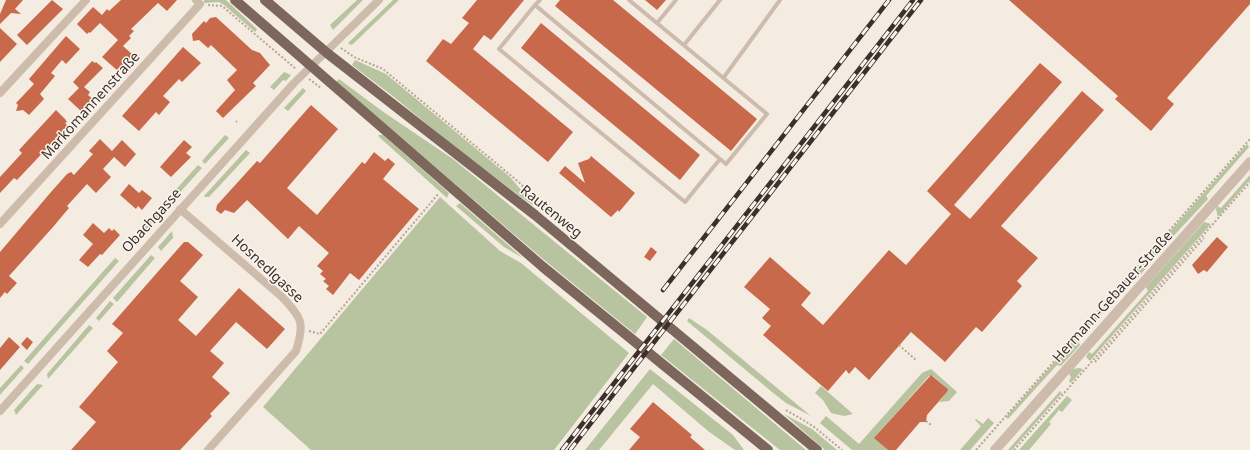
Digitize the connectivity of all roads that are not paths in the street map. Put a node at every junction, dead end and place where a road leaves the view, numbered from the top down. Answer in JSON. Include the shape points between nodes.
{"nodes":[{"id":1,"x":86,"y":0,"type":"edge"},
{"id":2,"x":235,"y":0,"type":"edge"},
{"id":3,"x":265,"y":0,"type":"edge"},
{"id":4,"x":379,"y":0,"type":"edge"},
{"id":5,"x":540,"y":0,"type":"edge"},
{"id":6,"x":629,"y":0,"type":"edge"},
{"id":7,"x":676,"y":0,"type":"edge"},
{"id":8,"x":720,"y":0,"type":"edge"},
{"id":9,"x":780,"y":0,"type":"edge"},
{"id":10,"x":198,"y":2,"type":"edge"},
{"id":11,"x":535,"y":5,"type":"junction"},
{"id":12,"x":657,"y":23,"type":"junction"},
{"id":13,"x":684,"y":45,"type":"junction"},
{"id":14,"x":327,"y":53,"type":"junction"},
{"id":15,"x":312,"y":67,"type":"junction"},
{"id":16,"x":724,"y":77,"type":"junction"},
{"id":17,"x":0,"y":93,"type":"edge"},
{"id":18,"x":720,"y":159,"type":"junction"},
{"id":19,"x":1250,"y":162,"type":"edge"},
{"id":20,"x":180,"y":209,"type":"junction"},
{"id":21,"x":0,"y":224,"type":"edge"},
{"id":22,"x":0,"y":411,"type":"edge"},
{"id":23,"x":208,"y":450,"type":"edge"},
{"id":24,"x":768,"y":450,"type":"edge"},
{"id":25,"x":817,"y":450,"type":"edge"},
{"id":26,"x":995,"y":450,"type":"edge"}],
"edges":[{"from":1,"to":17,"type":"street"},
{"from":2,"to":15,"type":"main road"},
{"from":3,"to":14,"type":"main road","name":"Rautenweg"},
{"from":4,"to":14,"type":"street","name":"Obachgasse"},
{"from":5,"to":11,"type":"lane"},
{"from":6,"to":12,"type":"lane"},
{"from":7,"to":12,"type":"lane"},
{"from":8,"to":13,"type":"lane"},
{"from":9,"to":16,"type":"lane"},
{"from":10,"to":21,"type":"street","name":"Markomannenstraße"},
{"from":11,"to":18,"type":"lane"},
{"from":11,"to":18,"type":"lane","via":[[499,48],[685,202]]},
{"from":12,"to":13,"type":"lane"},
{"from":13,"to":16,"type":"lane"},
{"from":14,"to":15,"type":"street","name":"Obachgasse"},
{"from":14,"to":25,"type":"main road","name":"Rautenweg","via":[[534,215]]},
{"from":15,"to":20,"type":"street","name":"Obachgasse","via":[[294,82]]},
{"from":15,"to":24,"type":"main road","via":[[543,267]]},
{"from":16,"to":18,"type":"lane","via":[[767,114],[726,164]]},
{"from":19,"to":26,"type":"street","name":"Hermann-Gebauer-Straße"},
{"from":20,"to":22,"type":"street","name":"Obachgasse"},
{"from":20,"to":23,"type":"street","name":"Hosnedlgasse","via":[[282,297],[296,312],[302,330],[296,351]]}]}
